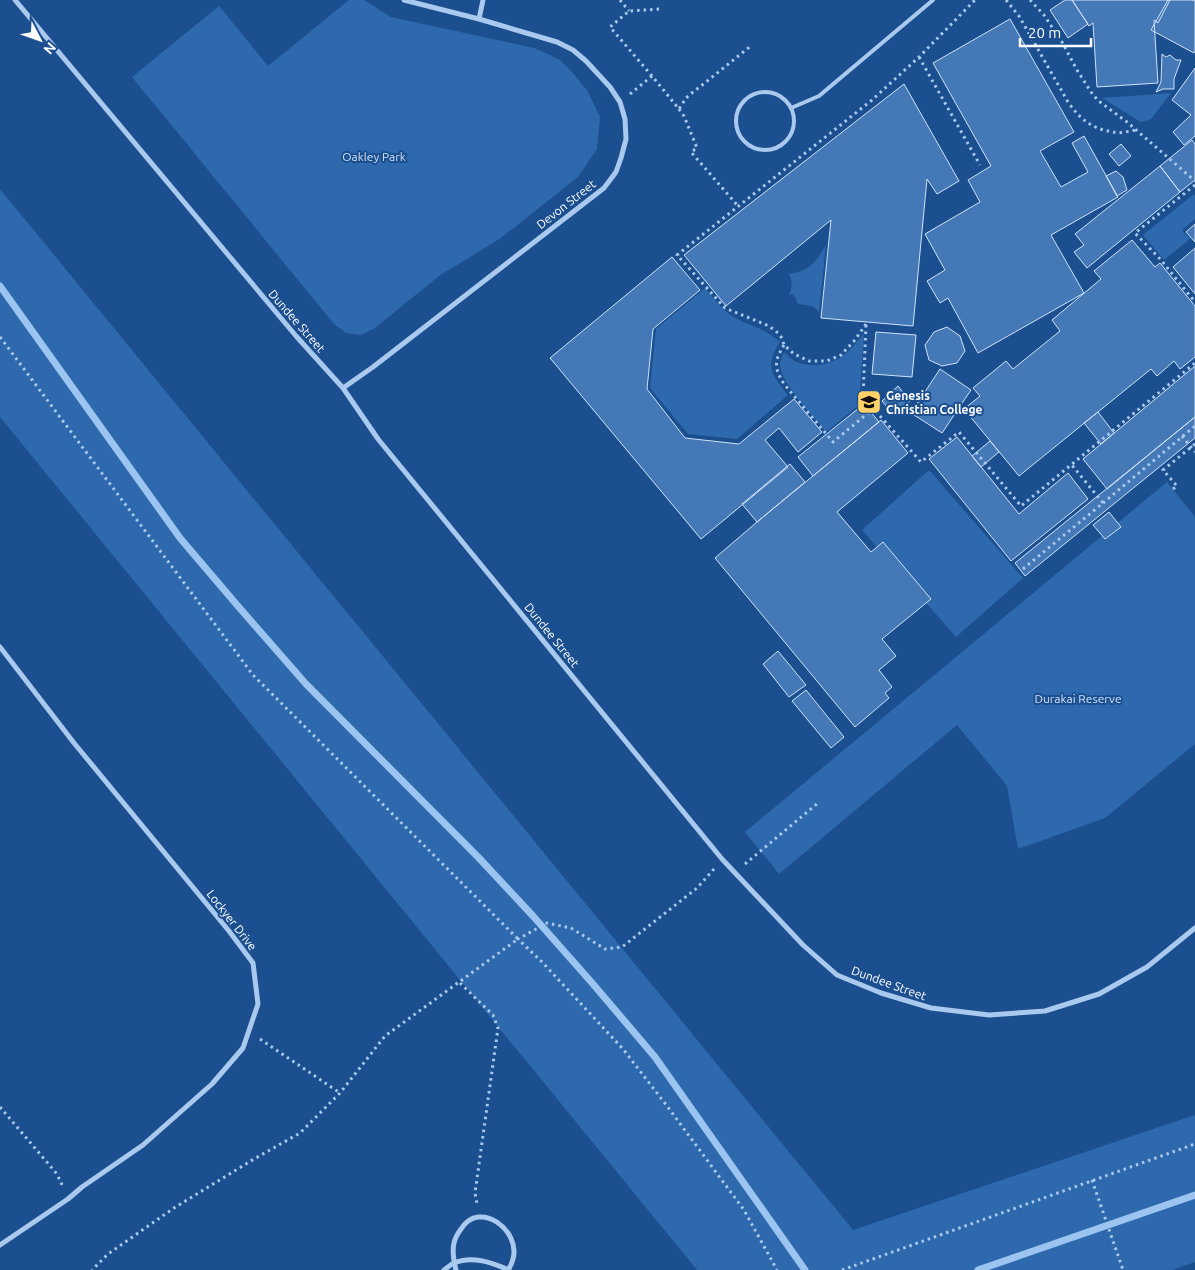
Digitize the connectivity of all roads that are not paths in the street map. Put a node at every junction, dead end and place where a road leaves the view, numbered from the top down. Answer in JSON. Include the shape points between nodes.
{"nodes":[{"id":1,"x":16,"y":0,"type":"edge"},
{"id":2,"x":404,"y":0,"type":"edge"},
{"id":3,"x":483,"y":0,"type":"edge"},
{"id":4,"x":934,"y":0,"type":"edge"},
{"id":5,"x":479,"y":19,"type":"junction"},
{"id":6,"x":792,"y":108,"type":"junction"},
{"id":7,"x":343,"y":388,"type":"junction"},
{"id":8,"x":0,"y":647,"type":"edge"},
{"id":9,"x":1195,"y":928,"type":"edge"},
{"id":10,"x":0,"y":1245,"type":"edge"},
{"id":11,"x":454,"y":1263,"type":"junction"},
{"id":12,"x":444,"y":1270,"type":"edge"},
{"id":13,"x":456,"y":1270,"type":"edge"},
{"id":14,"x":509,"y":1270,"type":"edge"}],
"edges":[{"from":1,"to":7,"type":"street","name":"Dundee Street"},
{"from":2,"to":5,"type":"street","name":"Devon Street"},
{"from":3,"to":5,"type":"street"},
{"from":4,"to":6,"type":"lane","via":[[819,96]]},
{"from":5,"to":7,"type":"street","name":"Devon Street","via":[[556,42],[573,50],[599,74],[620,102],[625,119],[626,139],[616,172],[604,188]]},
{"from":6,"to":6,"type":"lane","via":[[795,117],[791,136],[777,149],[756,150],[738,133],[737,113],[742,104],[755,94],[775,94]]},
{"from":7,"to":9,"type":"street","name":"Dundee Street","via":[[378,439],[722,859],[803,945],[837,974],[881,993],[931,1008],[989,1015],[1045,1011],[1099,994],[1147,967]]},
{"from":8,"to":10,"type":"street","name":"Lockyer Drive","via":[[74,744],[230,931],[253,963],[258,1004],[244,1048],[212,1084],[144,1144]]},
{"from":11,"to":12,"type":"street"},
{"from":11,"to":13,"type":"street"},
{"from":11,"to":14,"type":"street","via":[[471,1259]]},
{"from":11,"to":14,"type":"street","via":[[453,1244],[464,1224],[480,1217],[488,1218],[503,1227],[513,1242]]}]}
